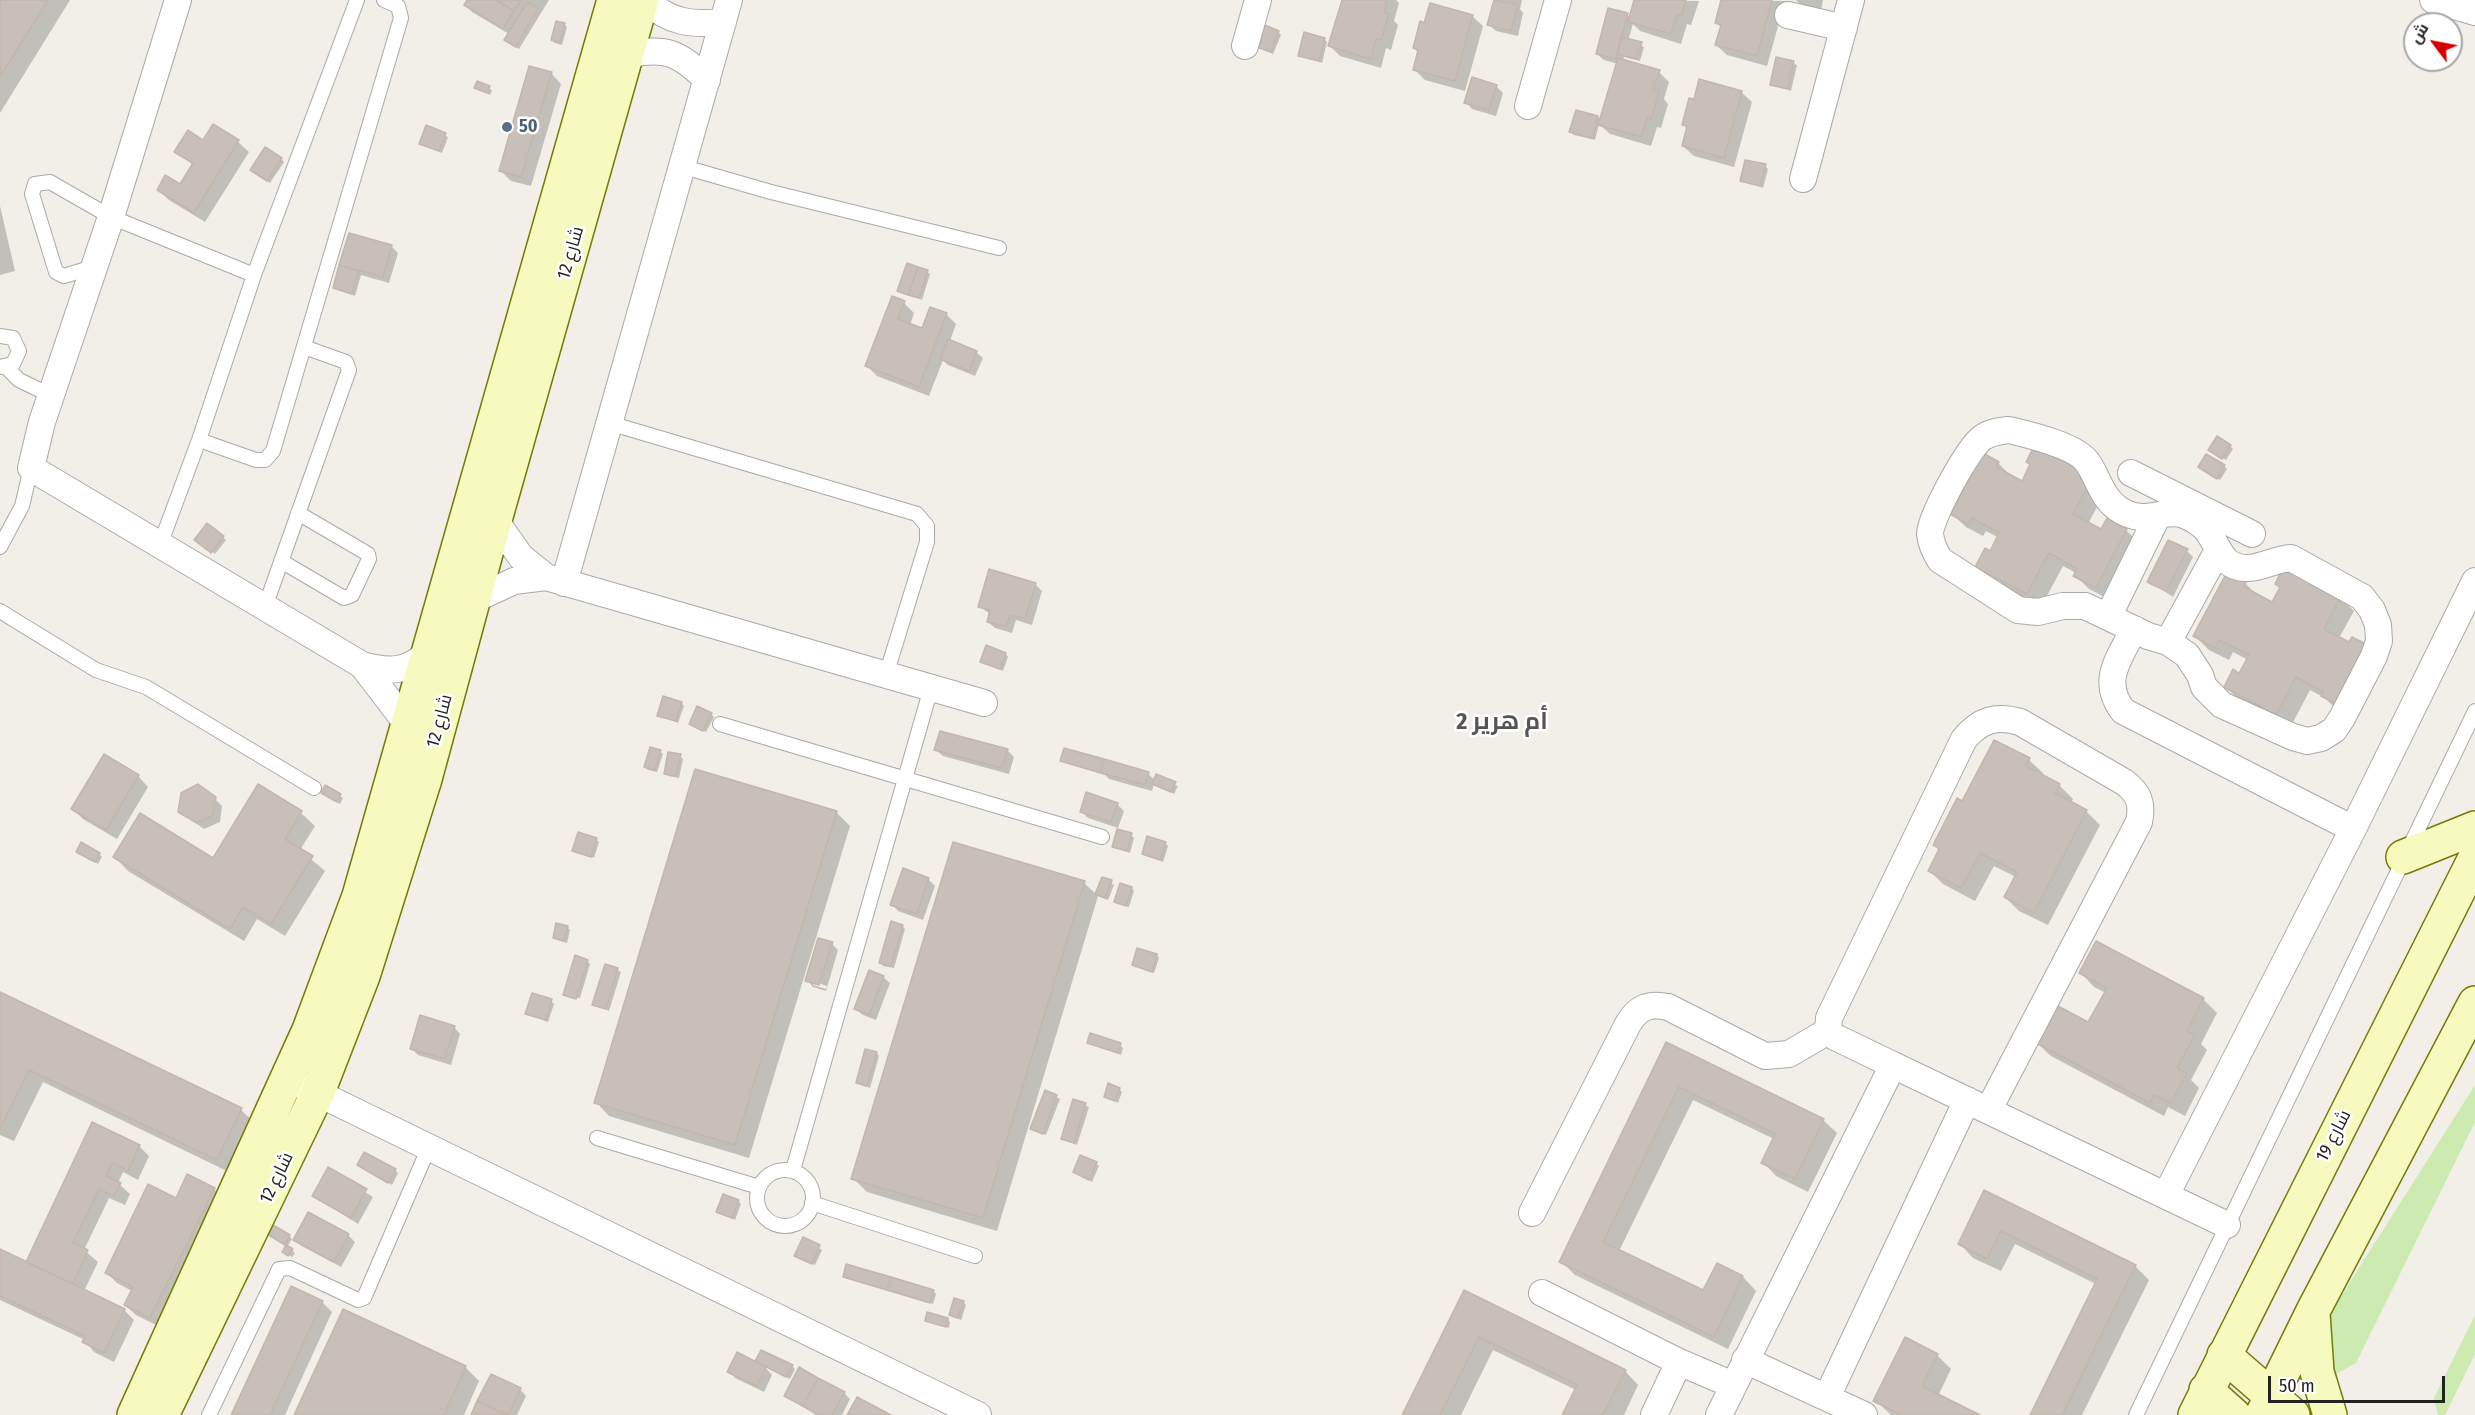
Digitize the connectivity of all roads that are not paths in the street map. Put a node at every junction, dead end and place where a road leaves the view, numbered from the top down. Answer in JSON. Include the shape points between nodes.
{"nodes":[{"id":1,"x":178,"y":0,"type":"edge"},
{"id":2,"x":357,"y":0,"type":"edge"},
{"id":3,"x":384,"y":0,"type":"edge"},
{"id":4,"x":614,"y":0,"type":"edge"},
{"id":5,"x":644,"y":0,"type":"edge"},
{"id":6,"x":1258,"y":0,"type":"edge"},
{"id":7,"x":1558,"y":0,"type":"edge"},
{"id":8,"x":1851,"y":0,"type":"edge"},
{"id":9,"x":2433,"y":0,"type":"edge"},
{"id":10,"x":726,"y":11,"type":"edge"},
{"id":11,"x":2475,"y":12,"type":"edge"},
{"id":12,"x":1788,"y":15,"type":"dead end"},
{"id":13,"x":1844,"y":28,"type":"junction"},
{"id":14,"x":1245,"y":46,"type":"dead end"},
{"id":15,"x":627,"y":55,"type":"junction"},
{"id":16,"x":707,"y":80,"type":"junction"},
{"id":17,"x":1528,"y":106,"type":"dead end"},
{"id":18,"x":684,"y":167,"type":"junction"},
{"id":19,"x":1803,"y":178,"type":"dead end"},
{"id":20,"x":111,"y":217,"type":"junction"},
{"id":21,"x":999,"y":249,"type":"dead end"},
{"id":22,"x":93,"y":267,"type":"junction"},
{"id":23,"x":254,"y":275,"type":"junction"},
{"id":24,"x":0,"y":336,"type":"edge"},
{"id":25,"x":304,"y":347,"type":"junction"},
{"id":26,"x":3,"y":367,"type":"edge"},
{"id":27,"x":52,"y":396,"type":"junction"},
{"id":28,"x":609,"y":423,"type":"junction"},
{"id":29,"x":199,"y":440,"type":"junction"},
{"id":30,"x":31,"y":468,"type":"junction"},
{"id":31,"x":2130,"y":473,"type":"dead end"},
{"id":32,"x":298,"y":513,"type":"junction"},
{"id":33,"x":2196,"y":514,"type":"junction"},
{"id":34,"x":2157,"y":517,"type":"junction"},
{"id":35,"x":495,"y":520,"type":"junction"},
{"id":36,"x":2252,"y":534,"type":"dead end"},
{"id":37,"x":160,"y":545,"type":"junction"},
{"id":38,"x":0,"y":547,"type":"edge"},
{"id":39,"x":2217,"y":552,"type":"junction"},
{"id":40,"x":469,"y":558,"type":"junction"},
{"id":41,"x":281,"y":561,"type":"junction"},
{"id":42,"x":555,"y":580,"type":"junction"},
{"id":43,"x":2475,"y":581,"type":"edge"},
{"id":44,"x":473,"y":600,"type":"junction"},
{"id":45,"x":265,"y":607,"type":"junction"},
{"id":46,"x":0,"y":611,"type":"edge"},
{"id":47,"x":2108,"y":617,"type":"junction"},
{"id":48,"x":2134,"y":630,"type":"junction"},
{"id":49,"x":2168,"y":642,"type":"junction"},
{"id":50,"x":428,"y":652,"type":"junction"},
{"id":51,"x":362,"y":665,"type":"junction"},
{"id":52,"x":886,"y":675,"type":"junction"},
{"id":53,"x":931,"y":688,"type":"junction"},
{"id":54,"x":984,"y":703,"type":"dead end"},
{"id":55,"x":2475,"y":711,"type":"edge"},
{"id":56,"x":720,"y":724,"type":"dead end"},
{"id":57,"x":408,"y":725,"type":"junction"},
{"id":58,"x":905,"y":779,"type":"junction"},
{"id":59,"x":314,"y":789,"type":"dead end"},
{"id":60,"x":2475,"y":828,"type":"edge"},
{"id":61,"x":2353,"y":829,"type":"junction"},
{"id":62,"x":1102,"y":837,"type":"dead end"},
{"id":63,"x":2403,"y":857,"type":"junction"},
{"id":64,"x":2475,"y":858,"type":"edge"},
{"id":65,"x":2475,"y":1004,"type":"edge"},
{"id":66,"x":1828,"y":1030,"type":"junction"},
{"id":67,"x":1893,"y":1065,"type":"junction"},
{"id":68,"x":288,"y":1079,"type":"junction"},
{"id":69,"x":318,"y":1092,"type":"junction"},
{"id":70,"x":1978,"y":1105,"type":"junction"},
{"id":71,"x":597,"y":1138,"type":"dead end"},
{"id":72,"x":429,"y":1147,"type":"junction"},
{"id":73,"x":793,"y":1170,"type":"junction"},
{"id":74,"x":759,"y":1187,"type":"junction"},
{"id":75,"x":2166,"y":1195,"type":"junction"},
{"id":76,"x":812,"y":1203,"type":"junction"},
{"id":77,"x":1532,"y":1213,"type":"dead end"},
{"id":78,"x":2227,"y":1224,"type":"junction"},
{"id":79,"x":975,"y":1256,"type":"dead end"},
{"id":80,"x":1542,"y":1293,"type":"dead end"},
{"id":81,"x":2313,"y":1311,"type":"junction"},
{"id":82,"x":2224,"y":1355,"type":"junction"},
{"id":83,"x":1745,"y":1360,"type":"junction"},
{"id":84,"x":1679,"y":1362,"type":"junction"},
{"id":85,"x":1733,"y":1385,"type":"junction"},
{"id":86,"x":1827,"y":1397,"type":"junction"},
{"id":87,"x":2201,"y":1403,"type":"edge"},
{"id":88,"x":2275,"y":1409,"type":"edge"},
{"id":89,"x":134,"y":1415,"type":"edge"},
{"id":90,"x":162,"y":1415,"type":"edge"},
{"id":91,"x":209,"y":1415,"type":"edge"},
{"id":92,"x":978,"y":1415,"type":"edge"},
{"id":93,"x":1654,"y":1415,"type":"edge"},
{"id":94,"x":1719,"y":1415,"type":"edge"},
{"id":95,"x":1864,"y":1415,"type":"edge"},
{"id":96,"x":2136,"y":1415,"type":"edge"},
{"id":97,"x":2234,"y":1415,"type":"edge"},
{"id":98,"x":2330,"y":1415,"type":"edge"}],
"edges":[{"from":1,"to":20,"type":"street"},
{"from":2,"to":23,"type":"lane"},
{"from":3,"to":25,"type":"lane","via":[[398,6],[401,18]]},
{"from":4,"to":40,"type":"street","name":"شارع 12"},
{"from":5,"to":10,"type":"street","via":[[680,22],[698,24]]},
{"from":5,"to":15,"type":"street","name":"شارع 12"},
{"from":6,"to":14,"type":"street"},
{"from":7,"to":17,"type":"street"},
{"from":8,"to":13,"type":"street"},
{"from":9,"to":11,"type":"street"},
{"from":10,"to":16,"type":"street"},
{"from":12,"to":13,"type":"street"},
{"from":13,"to":19,"type":"street"},
{"from":15,"to":16,"type":"street","via":[[645,51],[670,53],[692,65]]},
{"from":15,"to":35,"type":"street","name":"شارع 12"},
{"from":16,"to":18,"type":"street"},
{"from":18,"to":21,"type":"lane"},
{"from":18,"to":28,"type":"street"},
{"from":20,"to":22,"type":"street"},
{"from":20,"to":22,"type":"lane","via":[[50,182],[40,182],[33,189],[56,272],[64,276]]},
{"from":20,"to":23,"type":"lane"},
{"from":22,"to":27,"type":"street"},
{"from":23,"to":29,"type":"lane"},
{"from":24,"to":26,"type":"lane","via":[[13,338],[19,351],[13,364]]},
{"from":25,"to":29,"type":"lane","via":[[273,451],[265,460]]},
{"from":25,"to":32,"type":"lane","via":[[346,362],[349,370]]},
{"from":26,"to":27,"type":"lane","via":[[19,380]]},
{"from":27,"to":30,"type":"street"},
{"from":28,"to":42,"type":"street"},
{"from":28,"to":52,"type":"lane","via":[[917,514],[927,526],[927,542]]},
{"from":29,"to":37,"type":"lane"},
{"from":30,"to":37,"type":"street"},
{"from":30,"to":38,"type":"lane","via":[[22,506]]},
{"from":31,"to":33,"type":"street"},
{"from":32,"to":41,"type":"lane"},
{"from":32,"to":41,"type":"lane","via":[[368,554],[369,559],[352,595],[344,598]]},
{"from":33,"to":34,"type":"street"},
{"from":33,"to":36,"type":"street"},
{"from":33,"to":39,"type":"street"},
{"from":34,"to":47,"type":"street"},
{"from":34,"to":47,"type":"street","via":[[2138,516],[2118,508],[2103,493],[2086,460],[2075,451],[2008,430],[1982,438],[1973,448],[1934,519],[1930,533],[1940,560],[2009,605],[2028,612],[2074,605]]},
{"from":35,"to":40,"type":"street","name":"شارع 12"},
{"from":35,"to":42,"type":"street","via":[[521,557]]},
{"from":37,"to":45,"type":"street"},
{"from":39,"to":49,"type":"street"},
{"from":39,"to":49,"type":"street","via":[[2234,566],[2244,568],[2291,558],[2362,597],[2372,610],[2379,641],[2342,718],[2334,730],[2321,738],[2307,741],[2293,737],[2212,698],[2187,655]]},
{"from":40,"to":44,"type":"street","name":"شارع 12"},
{"from":40,"to":50,"type":"street","name":"شارع 12"},
{"from":41,"to":45,"type":"lane"},
{"from":42,"to":44,"type":"street","via":[[514,581]]},
{"from":42,"to":52,"type":"street"},
{"from":43,"to":61,"type":"street"},
{"from":44,"to":69,"type":"street","name":"شارع 12","via":[[399,867],[363,976]]},
{"from":45,"to":51,"type":"street"},
{"from":46,"to":59,"type":"lane","via":[[96,670],[146,687]]},
{"from":47,"to":48,"type":"street"},
{"from":48,"to":49,"type":"street"},
{"from":48,"to":61,"type":"street","via":[[2110,683],[2113,699],[2123,711]]},
{"from":50,"to":51,"type":"street","via":[[418,663],[404,669],[393,671]]},
{"from":50,"to":57,"type":"street","name":"شارع 12"},
{"from":51,"to":57,"type":"street"},
{"from":52,"to":53,"type":"street"},
{"from":53,"to":54,"type":"street"},
{"from":53,"to":58,"type":"lane"},
{"from":55,"to":63,"type":"lane"},
{"from":56,"to":58,"type":"lane"},
{"from":57,"to":68,"type":"street","name":"شارع 12","via":[[359,896],[332,974]]},
{"from":58,"to":62,"type":"lane"},
{"from":58,"to":73,"type":"lane"},
{"from":60,"to":63,"type":"street"},
{"from":61,"to":75,"type":"street"},
{"from":63,"to":78,"type":"lane"},
{"from":64,"to":82,"type":"street","name":"شارع 19"},
{"from":65,"to":81,"type":"street"},
{"from":66,"to":67,"type":"street","via":[[1845,1043]]},
{"from":66,"to":70,"type":"street","via":[[1833,1007],[1964,740],[1974,727],[1989,719],[2005,717],[2020,722],[2134,789],[2142,811]]},
{"from":66,"to":77,"type":"street","via":[[1790,1054],[1765,1056],[1668,1007],[1644,1006],[1628,1024]]},
{"from":67,"to":70,"type":"street"},
{"from":67,"to":83,"type":"street"},
{"from":68,"to":69,"type":"street"},
{"from":68,"to":89,"type":"street","name":"شارع 12"},
{"from":69,"to":72,"type":"street"},
{"from":69,"to":90,"type":"street","name":"شارع 12"},
{"from":70,"to":75,"type":"street"},
{"from":70,"to":86,"type":"street"},
{"from":71,"to":74,"type":"lane"},
{"from":72,"to":91,"type":"lane","via":[[364,1298],[358,1300],[286,1267],[279,1269]]},
{"from":72,"to":92,"type":"street"},
{"from":73,"to":74,"type":"lane","via":[[776,1170]]},
{"from":73,"to":76,"type":"lane","via":[[809,1183]]},
{"from":74,"to":76,"type":"lane","via":[[758,1206],[777,1225],[803,1219]]},
{"from":75,"to":78,"type":"street"},
{"from":76,"to":79,"type":"lane"},
{"from":78,"to":96,"type":"lane"},
{"from":80,"to":84,"type":"street"},
{"from":81,"to":88,"type":"street"},
{"from":81,"to":98,"type":"street","via":[[2317,1372]]},
{"from":82,"to":87,"type":"street","name":"شارع 19"},
{"from":82,"to":88,"type":"street"},
{"from":83,"to":85,"type":"street"},
{"from":83,"to":86,"type":"street"},
{"from":84,"to":85,"type":"street"},
{"from":84,"to":93,"type":"street"},
{"from":85,"to":94,"type":"street"},
{"from":86,"to":95,"type":"street"},
{"from":87,"to":97,"type":"street"}]}
